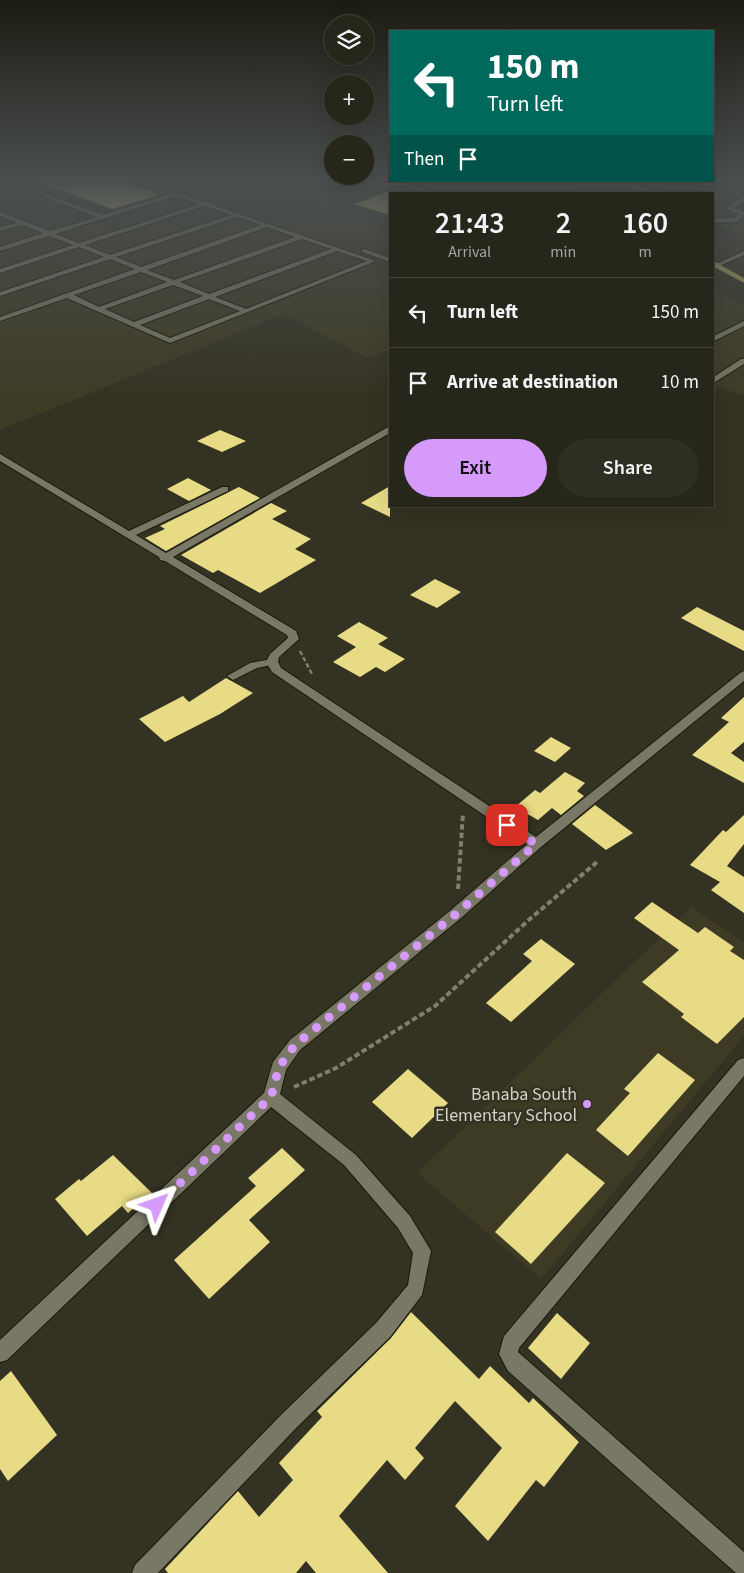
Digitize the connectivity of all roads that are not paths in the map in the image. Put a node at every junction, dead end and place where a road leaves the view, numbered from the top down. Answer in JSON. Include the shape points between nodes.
{"nodes":[{"id":1,"x":53,"y":254,"type":"edge"},
{"id":2,"x":103,"y":254,"type":"edge"},
{"id":3,"x":118,"y":254,"type":"edge"},
{"id":4,"x":186,"y":254,"type":"edge"},
{"id":5,"x":253,"y":254,"type":"edge"},
{"id":6,"x":321,"y":254,"type":"edge"},
{"id":7,"x":351,"y":254,"type":"edge"},
{"id":8,"x":374,"y":254,"type":"edge"},
{"id":9,"x":740,"y":254,"type":"edge"},
{"id":10,"x":110,"y":257,"type":"junction"},
{"id":11,"x":389,"y":260,"type":"edge"},
{"id":12,"x":715,"y":264,"type":"edge"},
{"id":13,"x":141,"y":270,"type":"junction"},
{"id":14,"x":0,"y":271,"type":"edge"},
{"id":15,"x":744,"y":281,"type":"edge"},
{"id":16,"x":175,"y":283,"type":"junction"},
{"id":17,"x":0,"y":294,"type":"edge"},
{"id":18,"x":67,"y":295,"type":"junction"},
{"id":19,"x":209,"y":296,"type":"junction"},
{"id":20,"x":99,"y":309,"type":"junction"},
{"id":21,"x":246,"y":311,"type":"junction"},
{"id":22,"x":0,"y":319,"type":"edge"},
{"id":23,"x":744,"y":323,"type":"edge"},
{"id":24,"x":133,"y":325,"type":"junction"},
{"id":25,"x":714,"y":339,"type":"edge"},
{"id":26,"x":744,"y":361,"type":"edge"},
{"id":27,"x":714,"y":381,"type":"edge"},
{"id":28,"x":389,"y":430,"type":"edge"},
{"id":29,"x":0,"y":457,"type":"edge"},
{"id":30,"x":225,"y":489,"type":"dead end"},
{"id":31,"x":128,"y":535,"type":"junction"},
{"id":32,"x":164,"y":558,"type":"junction"},
{"id":33,"x":272,"y":662,"type":"junction"},
{"id":34,"x":744,"y":675,"type":"edge"},
{"id":35,"x":233,"y":676,"type":"dead end"},
{"id":36,"x":536,"y":844,"type":"junction"},
{"id":37,"x":744,"y":1065,"type":"edge"},
{"id":38,"x":271,"y":1097,"type":"junction"},
{"id":39,"x":0,"y":1354,"type":"edge"},
{"id":40,"x":744,"y":1566,"type":"edge"},
{"id":41,"x":143,"y":1573,"type":"edge"}],
"edges":[{"from":1,"to":14,"type":"street"},
{"from":2,"to":10,"type":"street"},
{"from":3,"to":10,"type":"street"},
{"from":4,"to":13,"type":"street"},
{"from":5,"to":16,"type":"street"},
{"from":6,"to":19,"type":"street"},
{"from":7,"to":21,"type":"street","via":[[373,262]]},
{"from":8,"to":11,"type":"street"},
{"from":9,"to":12,"type":"street"},
{"from":10,"to":13,"type":"street"},
{"from":10,"to":17,"type":"street"},
{"from":12,"to":15,"type":"highway"},
{"from":13,"to":16,"type":"street"},
{"from":13,"to":18,"type":"street"},
{"from":16,"to":19,"type":"street"},
{"from":16,"to":20,"type":"street"},
{"from":18,"to":20,"type":"street"},
{"from":18,"to":22,"type":"street"},
{"from":19,"to":21,"type":"street"},
{"from":19,"to":24,"type":"street"},
{"from":20,"to":24,"type":"street"},
{"from":21,"to":24,"type":"street","via":[[170,341]]},
{"from":23,"to":25,"type":"street"},
{"from":26,"to":27,"type":"street"},
{"from":28,"to":32,"type":"street"},
{"from":29,"to":31,"type":"street"},
{"from":30,"to":31,"type":"street"},
{"from":31,"to":32,"type":"street"},
{"from":32,"to":33,"type":"street","via":[[292,633],[294,639],[274,656]]},
{"from":33,"to":35,"type":"street"},
{"from":33,"to":36,"type":"street","via":[[276,670]]},
{"from":34,"to":36,"type":"street"},
{"from":36,"to":38,"type":"street","via":[[456,914],[295,1045],[279,1067]]},
{"from":37,"to":40,"type":"street","via":[[511,1343],[508,1354],[515,1364]]},
{"from":38,"to":39,"type":"street"},
{"from":38,"to":41,"type":"street","via":[[350,1160],[404,1222],[422,1251],[416,1289],[384,1330],[290,1420]]}]}
